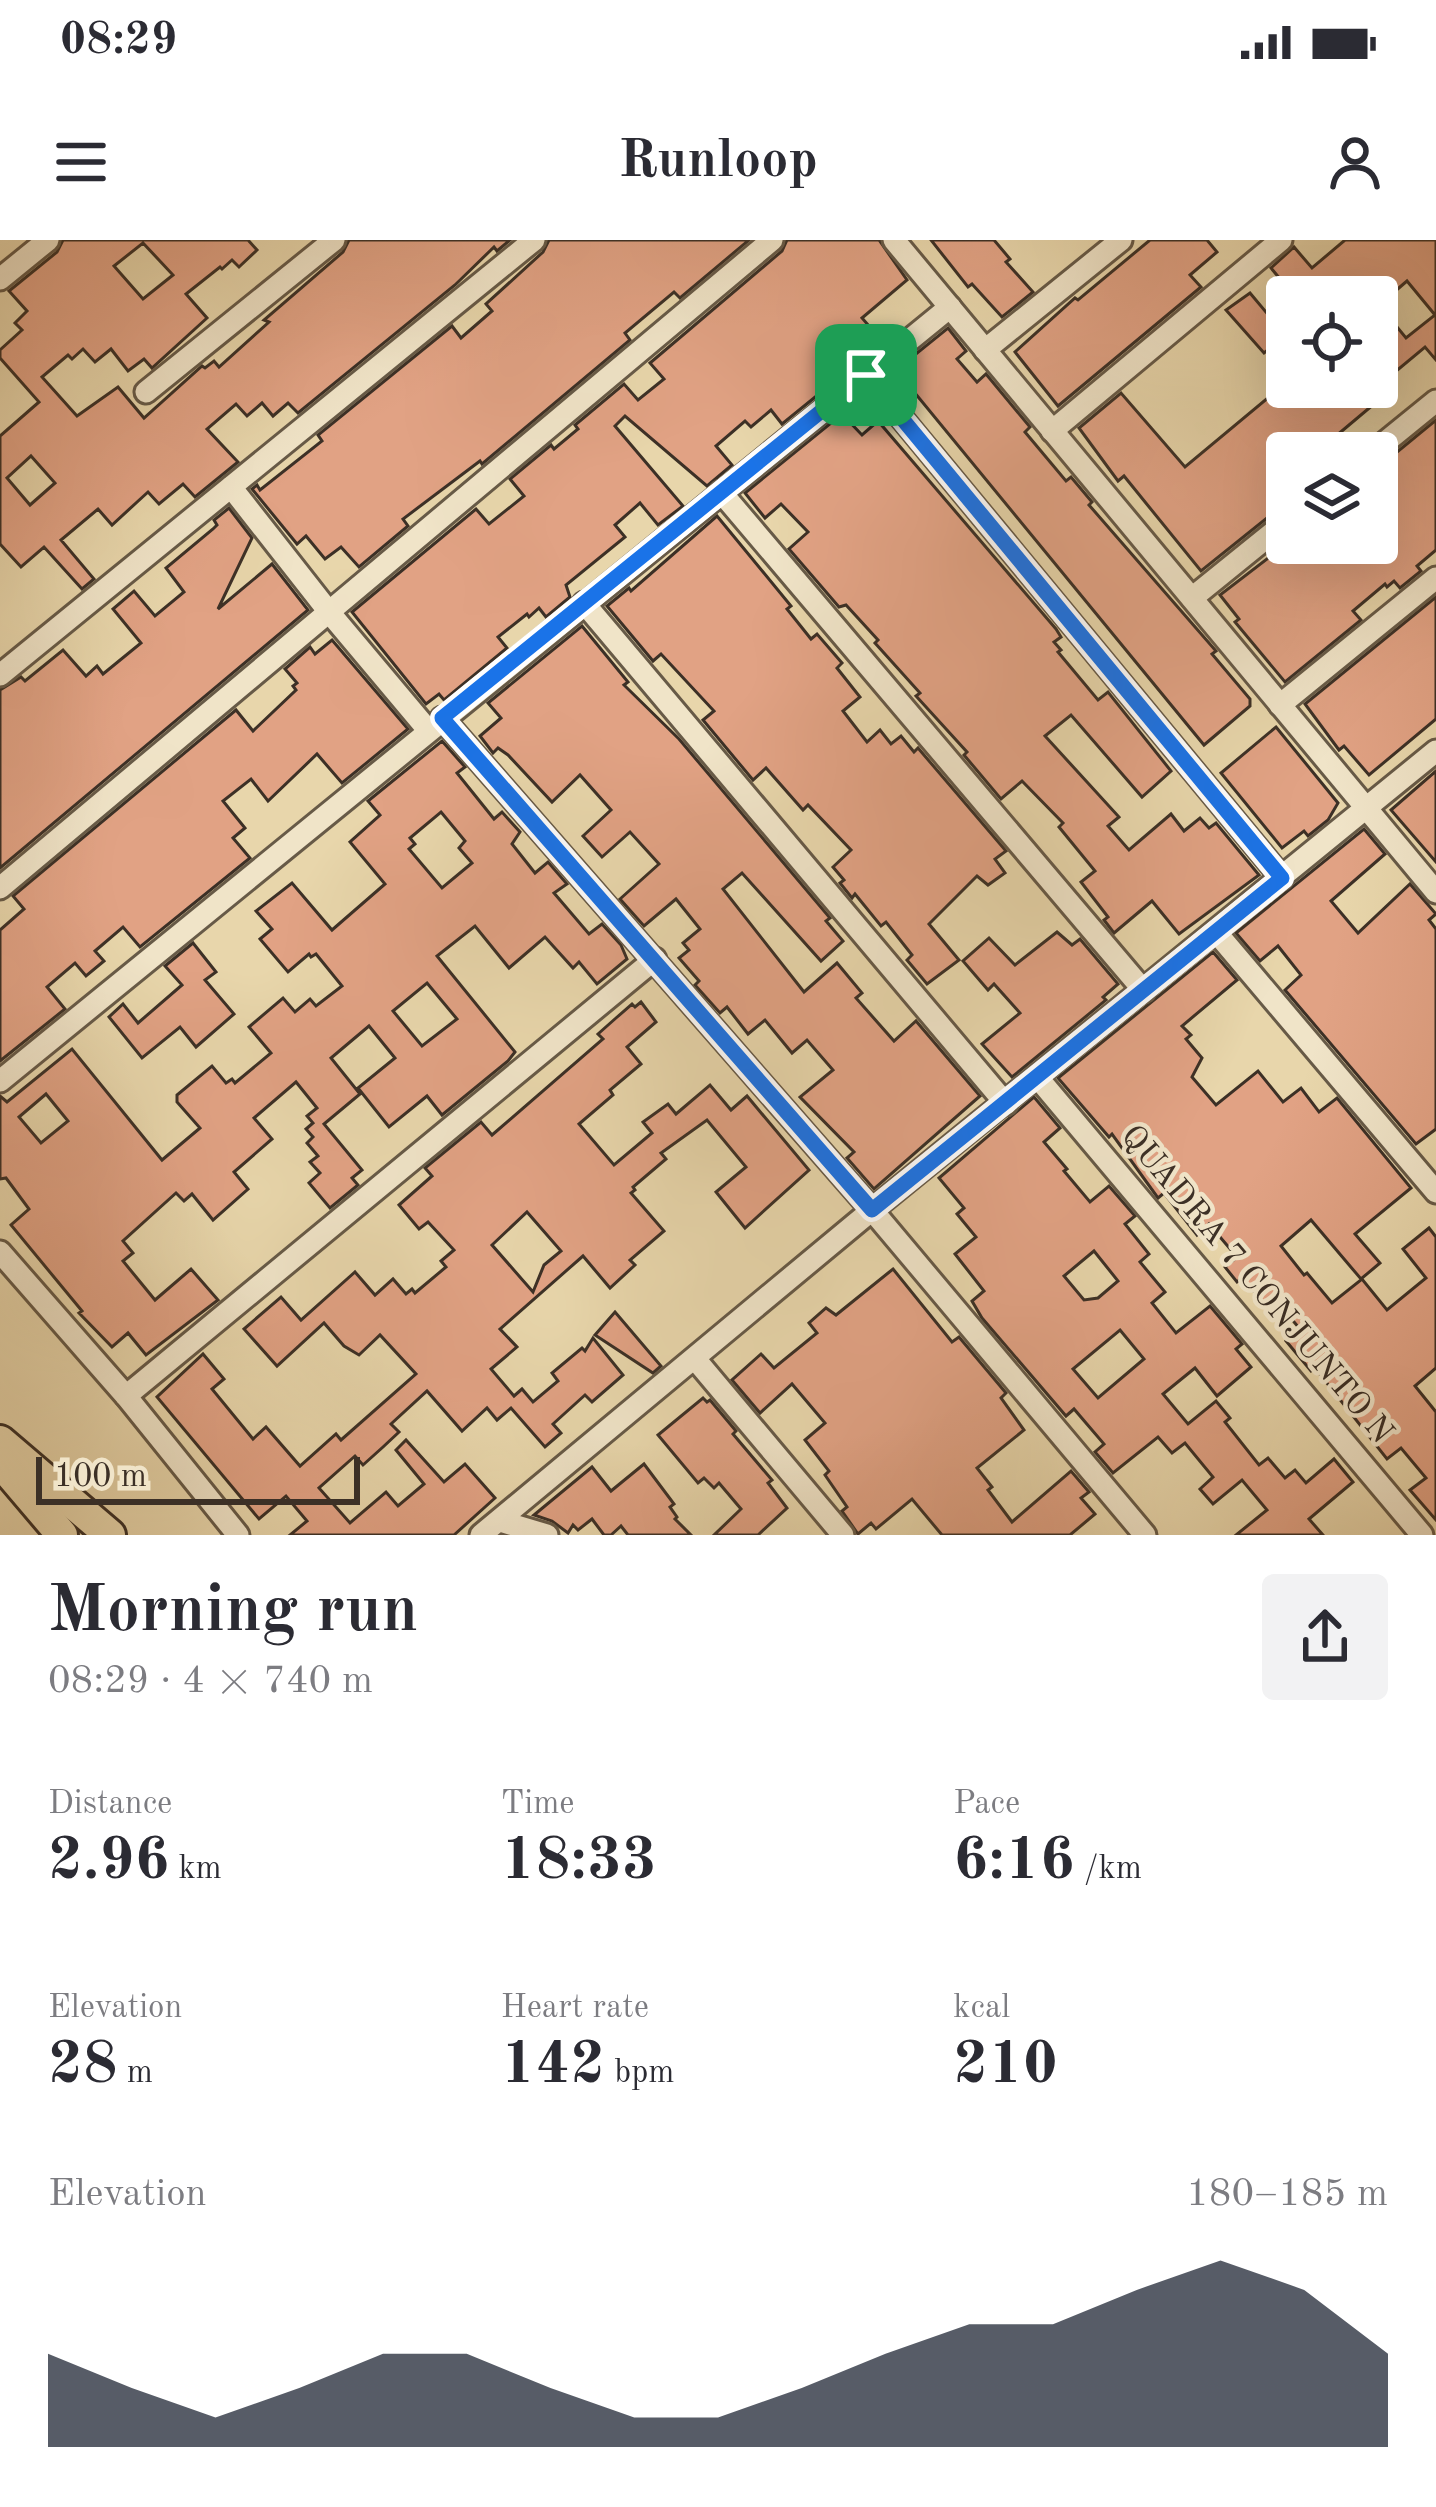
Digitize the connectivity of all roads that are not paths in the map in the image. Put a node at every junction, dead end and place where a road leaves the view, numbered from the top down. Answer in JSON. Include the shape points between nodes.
{"nodes":[{"id":1,"x":48,"y":240,"type":"edge"},
{"id":2,"x":334,"y":240,"type":"edge"},
{"id":3,"x":534,"y":240,"type":"edge"},
{"id":4,"x":772,"y":240,"type":"edge"},
{"id":5,"x":894,"y":240,"type":"edge"},
{"id":6,"x":1121,"y":240,"type":"edge"},
{"id":7,"x":1282,"y":240,"type":"edge"},
{"id":8,"x":0,"y":279,"type":"edge"},
{"id":9,"x":950,"y":307,"type":"junction"},
{"id":10,"x":985,"y":350,"type":"junction"},
{"id":11,"x":866,"y":375,"type":"junction"},
{"id":12,"x":146,"y":392,"type":"dead end"},
{"id":13,"x":1436,"y":401,"type":"edge"},
{"id":14,"x":1052,"y":431,"type":"junction"},
{"id":15,"x":1398,"y":432,"type":"edge"},
{"id":16,"x":231,"y":487,"type":"junction"},
{"id":17,"x":721,"y":492,"type":"junction"},
{"id":18,"x":1266,"y":538,"type":"edge"},
{"id":19,"x":1436,"y":578,"type":"edge"},
{"id":20,"x":1192,"y":598,"type":"junction"},
{"id":21,"x":584,"y":603,"type":"junction"},
{"id":22,"x":329,"y":612,"type":"junction"},
{"id":23,"x":0,"y":675,"type":"edge"},
{"id":24,"x":1280,"y":705,"type":"junction"},
{"id":25,"x":435,"y":724,"type":"junction"},
{"id":26,"x":1436,"y":751,"type":"edge"},
{"id":27,"x":1366,"y":808,"type":"junction"},
{"id":28,"x":1282,"y":878,"type":"junction"},
{"id":29,"x":0,"y":888,"type":"edge"},
{"id":30,"x":1436,"y":892,"type":"edge"},
{"id":31,"x":1216,"y":932,"type":"junction"},
{"id":32,"x":655,"y":959,"type":"junction"},
{"id":33,"x":1144,"y":991,"type":"junction"},
{"id":34,"x":1038,"y":1078,"type":"junction"},
{"id":35,"x":0,"y":1081,"type":"edge"},
{"id":36,"x":1006,"y":1104,"type":"junction"},
{"id":37,"x":1436,"y":1192,"type":"edge"},
{"id":38,"x":872,"y":1210,"type":"junction"},
{"id":39,"x":0,"y":1252,"type":"edge"},
{"id":40,"x":695,"y":1360,"type":"junction"},
{"id":41,"x":126,"y":1396,"type":"junction"},
{"id":42,"x":0,"y":1441,"type":"edge"},
{"id":43,"x":0,"y":1462,"type":"edge"},
{"id":44,"x":500,"y":1521,"type":"junction"},
{"id":45,"x":62,"y":1535,"type":"edge"},
{"id":46,"x":110,"y":1535,"type":"edge"},
{"id":47,"x":238,"y":1535,"type":"edge"},
{"id":48,"x":481,"y":1535,"type":"edge"},
{"id":49,"x":547,"y":1535,"type":"edge"},
{"id":50,"x":843,"y":1535,"type":"edge"},
{"id":51,"x":1145,"y":1535,"type":"edge"},
{"id":52,"x":1422,"y":1535,"type":"edge"}],
"edges":[{"from":1,"to":8,"type":"street"},
{"from":2,"to":12,"type":"street"},
{"from":3,"to":16,"type":"street"},
{"from":4,"to":22,"type":"street"},
{"from":5,"to":9,"type":"street"},
{"from":6,"to":10,"type":"street"},
{"from":7,"to":14,"type":"street"},
{"from":9,"to":10,"type":"street"},
{"from":9,"to":11,"type":"street"},
{"from":10,"to":14,"type":"street"},
{"from":11,"to":17,"type":"street"},
{"from":11,"to":28,"type":"street"},
{"from":13,"to":15,"type":"street"},
{"from":14,"to":20,"type":"street"},
{"from":16,"to":22,"type":"street"},
{"from":16,"to":23,"type":"street"},
{"from":17,"to":21,"type":"street"},
{"from":17,"to":33,"type":"street"},
{"from":18,"to":20,"type":"street"},
{"from":19,"to":24,"type":"street"},
{"from":20,"to":24,"type":"street"},
{"from":21,"to":25,"type":"street"},
{"from":21,"to":36,"type":"street"},
{"from":22,"to":25,"type":"street"},
{"from":22,"to":29,"type":"street"},
{"from":24,"to":27,"type":"street"},
{"from":25,"to":32,"type":"street"},
{"from":25,"to":35,"type":"street"},
{"from":26,"to":27,"type":"street"},
{"from":27,"to":28,"type":"street"},
{"from":27,"to":30,"type":"street"},
{"from":28,"to":31,"type":"street"},
{"from":31,"to":33,"type":"street"},
{"from":31,"to":37,"type":"street"},
{"from":32,"to":38,"type":"street"},
{"from":32,"to":41,"type":"street"},
{"from":33,"to":34,"type":"street"},
{"from":34,"to":36,"type":"street"},
{"from":34,"to":52,"type":"street","name":"QUADRA 7 CONJUNTO N"},
{"from":36,"to":38,"type":"street"},
{"from":38,"to":40,"type":"street"},
{"from":38,"to":51,"type":"street"},
{"from":39,"to":41,"type":"street"},
{"from":40,"to":44,"type":"street"},
{"from":40,"to":50,"type":"street"},
{"from":41,"to":47,"type":"street"},
{"from":42,"to":46,"type":"main road"},
{"from":43,"to":45,"type":"main road"},
{"from":44,"to":48,"type":"street"},
{"from":44,"to":49,"type":"street"}]}
